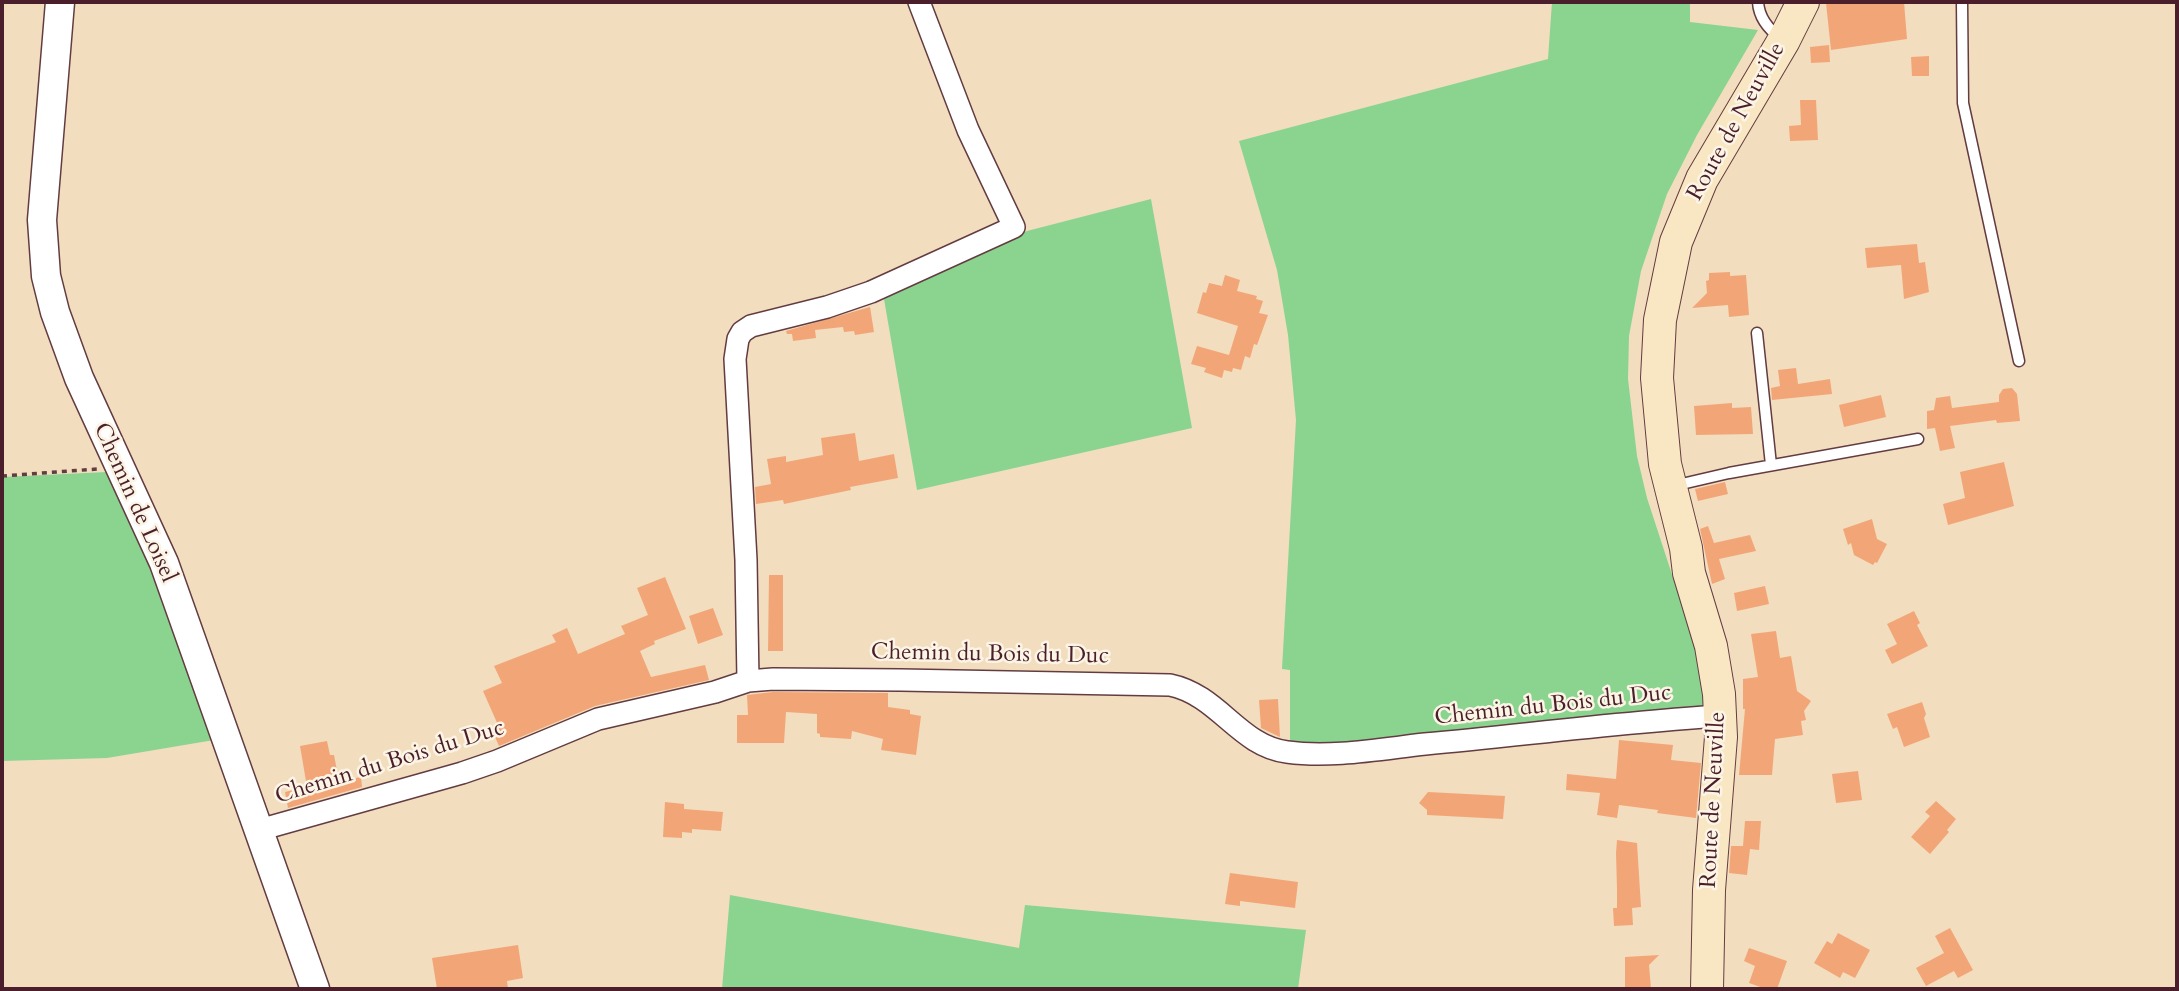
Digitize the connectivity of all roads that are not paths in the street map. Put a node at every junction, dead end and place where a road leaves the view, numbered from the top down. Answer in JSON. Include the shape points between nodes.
{"nodes":[{"id":1,"x":60,"y":2,"type":"edge"},
{"id":2,"x":919,"y":2,"type":"edge"},
{"id":3,"x":1758,"y":2,"type":"edge"},
{"id":4,"x":1962,"y":2,"type":"edge"},
{"id":5,"x":1802,"y":3,"type":"edge"},
{"id":6,"x":1779,"y":37,"type":"junction"},
{"id":7,"x":1757,"y":333,"type":"dead end"},
{"id":8,"x":2019,"y":361,"type":"dead end"},
{"id":9,"x":1918,"y":439,"type":"dead end"},
{"id":10,"x":1771,"y":465,"type":"junction"},
{"id":11,"x":1664,"y":489,"type":"junction"},
{"id":12,"x":748,"y":681,"type":"junction"},
{"id":13,"x":1721,"y":716,"type":"junction"},
{"id":14,"x":258,"y":830,"type":"junction"},
{"id":15,"x":315,"y":989,"type":"edge"},
{"id":16,"x":1707,"y":989,"type":"edge"}],
"edges":[{"from":1,"to":14,"type":"street","name":"Chemin de Loisel","via":[[42,200],[46,276],[70,358],[163,563]]},
{"from":2,"to":12,"type":"street","via":[[963,117],[1014,227],[871,292],[760,322],[742,332],[735,359],[747,559]]},
{"from":3,"to":6,"type":"lane","via":[[1765,23]]},
{"from":4,"to":8,"type":"lane","via":[[1963,103]]},
{"from":5,"to":6,"type":"main road","name":"Route de Neuville"},
{"from":6,"to":11,"type":"main road","name":"Route de Neuville","via":[[1697,157],[1659,253],[1646,317],[1643,376],[1647,434]]},
{"from":7,"to":10,"type":"lane"},
{"from":9,"to":10,"type":"lane"},
{"from":10,"to":11,"type":"lane"},
{"from":11,"to":13,"type":"main road","name":"Route de Neuville","via":[[1686,548],[1711,646]]},
{"from":12,"to":13,"type":"street","name":"Chemin du Bois du Duc","via":[[1170,685],[1207,700],[1260,744],[1289,753],[1359,751]]},
{"from":12,"to":14,"type":"street","name":"Chemin du Bois du Duc","via":[[598,719],[462,773]]},
{"from":13,"to":16,"type":"main road","name":"Route de Neuville"},
{"from":14,"to":15,"type":"street","name":"Chemin de Loisel"}]}
